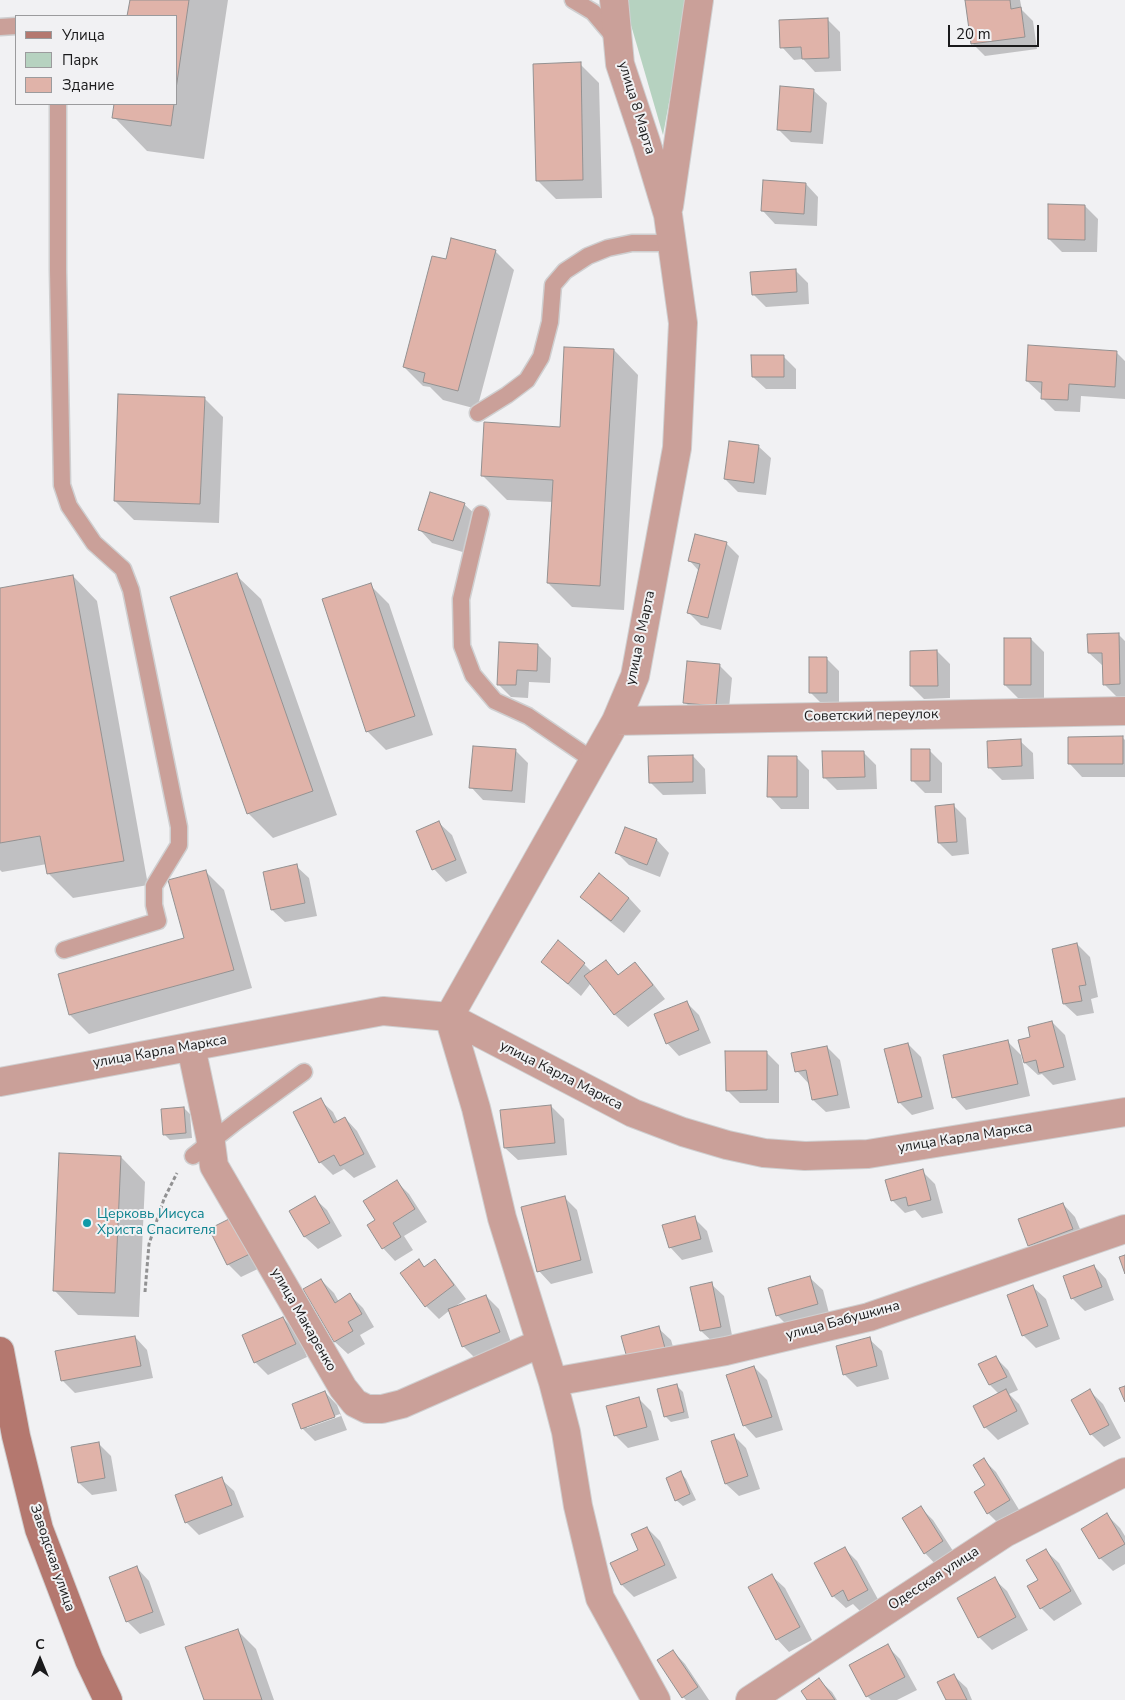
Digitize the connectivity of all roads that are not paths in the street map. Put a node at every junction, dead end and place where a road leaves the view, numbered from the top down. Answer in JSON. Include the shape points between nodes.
{"nodes":[{"id":1,"x":573,"y":0,"type":"edge"},
{"id":2,"x":614,"y":0,"type":"edge"},
{"id":3,"x":699,"y":0,"type":"edge"},
{"id":4,"x":0,"y":26,"type":"edge"},
{"id":5,"x":15,"y":26,"type":"edge"},
{"id":6,"x":618,"y":42,"type":"junction"},
{"id":7,"x":58,"y":105,"type":"edge"},
{"id":8,"x":668,"y":215,"type":"junction"},
{"id":9,"x":672,"y":242,"type":"junction"},
{"id":10,"x":478,"y":413,"type":"dead end"},
{"id":11,"x":481,"y":514,"type":"dead end"},
{"id":12,"x":1125,"y":711,"type":"edge"},
{"id":13,"x":616,"y":721,"type":"junction"},
{"id":14,"x":594,"y":761,"type":"junction"},
{"id":15,"x":64,"y":950,"type":"dead end"},
{"id":16,"x":449,"y":1018,"type":"junction"},
{"id":17,"x":191,"y":1046,"type":"junction"},
{"id":18,"x":304,"y":1072,"type":"dead end"},
{"id":19,"x":0,"y":1082,"type":"edge"},
{"id":20,"x":1125,"y":1112,"type":"edge"},
{"id":21,"x":202,"y":1149,"type":"junction"},
{"id":22,"x":1125,"y":1229,"type":"edge"},
{"id":23,"x":541,"y":1344,"type":"junction"},
{"id":24,"x":0,"y":1351,"type":"edge"},
{"id":25,"x":553,"y":1382,"type":"junction"},
{"id":26,"x":1125,"y":1472,"type":"edge"},
{"id":27,"x":108,"y":1700,"type":"edge"},
{"id":28,"x":656,"y":1700,"type":"edge"},
{"id":29,"x":750,"y":1700,"type":"edge"}],
"edges":[{"from":1,"to":6,"type":"lane","via":[[593,12]]},
{"from":2,"to":6,"type":"street","name":"улица 8 Марта"},
{"from":3,"to":8,"type":"street","name":"улица 8 Марта"},
{"from":4,"to":5,"type":"lane"},
{"from":6,"to":8,"type":"street","name":"улица 8 Марта","via":[[620,64]]},
{"from":7,"to":15,"type":"lane","via":[[62,485],[69,506],[94,543],[123,568],[131,590],[179,827],[179,844],[154,886],[158,921]]},
{"from":8,"to":9,"type":"street","name":"улица 8 Марта"},
{"from":9,"to":10,"type":"lane","via":[[632,242],[608,248],[565,270],[553,285],[550,322],[541,357],[526,380]]},
{"from":9,"to":13,"type":"street","name":"улица 8 Марта","via":[[683,323],[678,448],[635,676]]},
{"from":11,"to":14,"type":"lane","via":[[461,599],[462,646],[473,675],[494,701],[528,716]]},
{"from":12,"to":13,"type":"street","name":"Советский переулок"},
{"from":13,"to":14,"type":"street","name":"улица 8 Марта"},
{"from":14,"to":16,"type":"street","name":"улица 8 Марта"},
{"from":16,"to":17,"type":"street","name":"улица Карла Маркса","via":[[383,1011]]},
{"from":16,"to":20,"type":"street","name":"улица Карла Маркса","via":[[632,1113],[683,1132],[764,1153],[805,1156],[868,1154]]},
{"from":16,"to":23,"type":"street","via":[[476,1108],[502,1218]]},
{"from":17,"to":19,"type":"street","name":"улица Карла Маркса"},
{"from":17,"to":21,"type":"street","name":"улица Макаренко"},
{"from":18,"to":21,"type":"lane"},
{"from":21,"to":23,"type":"street","name":"улица Макаренко","via":[[343,1388],[355,1403],[367,1409],[402,1404]]},
{"from":22,"to":25,"type":"street","name":"улица Бабушкина","via":[[869,1318],[726,1351]]},
{"from":23,"to":25,"type":"street"},
{"from":24,"to":27,"type":"street","name":"Заводская улица","via":[[16,1436],[39,1529],[89,1660]]},
{"from":25,"to":28,"type":"street","via":[[600,1598]]},
{"from":26,"to":29,"type":"street","name":"Одесская улица","via":[[1005,1533]]}]}
